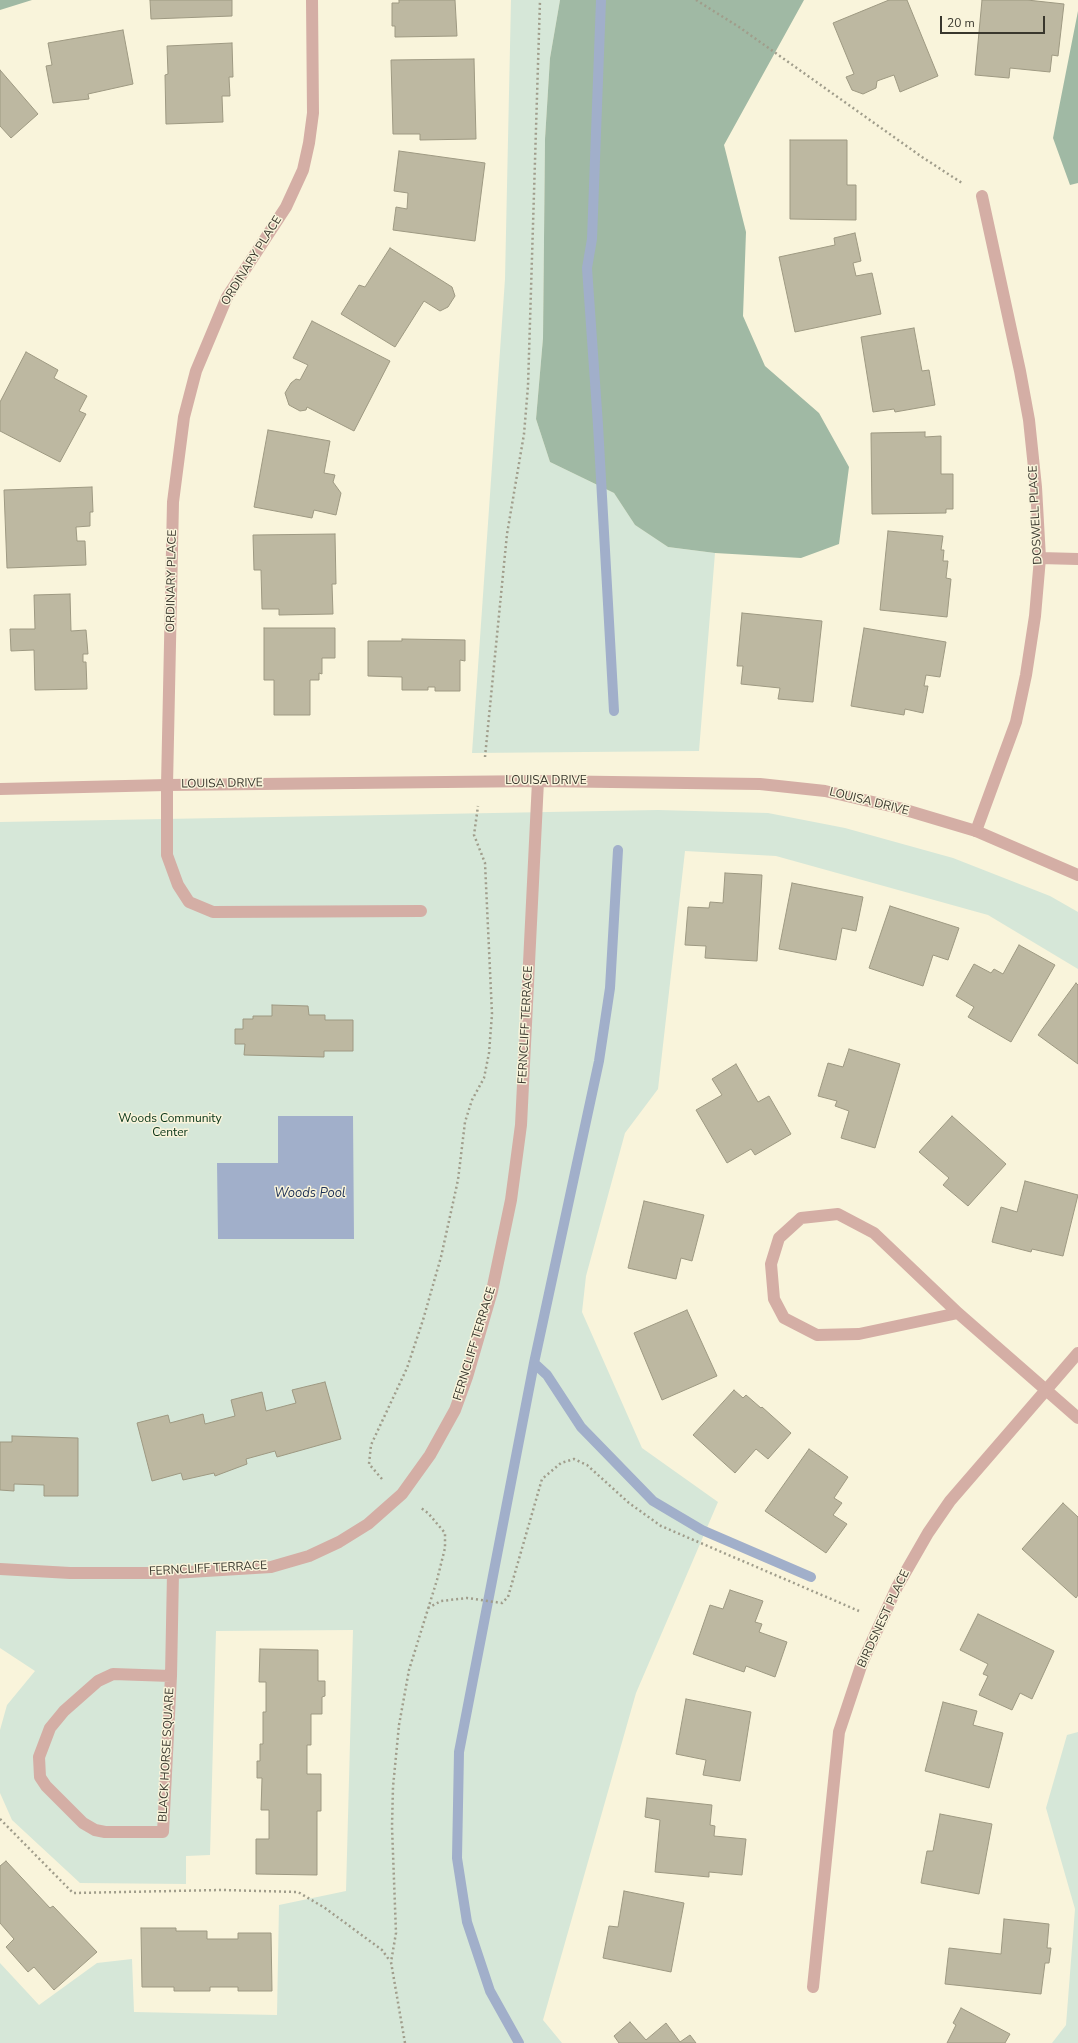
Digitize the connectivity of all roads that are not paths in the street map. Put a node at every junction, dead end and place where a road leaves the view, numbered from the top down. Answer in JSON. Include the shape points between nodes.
{"nodes":[{"id":1,"x":312,"y":0,"type":"edge"},
{"id":2,"x":982,"y":196,"type":"road end"},
{"id":3,"x":1040,"y":558,"type":"junction"},
{"id":4,"x":1078,"y":559,"type":"edge"},
{"id":5,"x":538,"y":781,"type":"junction"},
{"id":6,"x":167,"y":785,"type":"junction"},
{"id":7,"x":0,"y":789,"type":"edge"},
{"id":8,"x":976,"y":831,"type":"junction"},
{"id":9,"x":1078,"y":876,"type":"edge"},
{"id":10,"x":421,"y":911,"type":"dead end"},
{"id":11,"x":958,"y":1313,"type":"junction"},
{"id":12,"x":1078,"y":1353,"type":"edge"},
{"id":13,"x":1046,"y":1389,"type":"junction"},
{"id":14,"x":1078,"y":1418,"type":"edge"},
{"id":15,"x":0,"y":1569,"type":"edge"},
{"id":16,"x":173,"y":1573,"type":"junction"},
{"id":17,"x":171,"y":1676,"type":"junction"},
{"id":18,"x":813,"y":1987,"type":"dead end"}],
"edges":[{"from":1,"to":6,"type":"street","name":"ORDINARY PLACE","via":[[313,113],[310,143],[303,170],[286,207],[228,297],[196,371],[184,416],[173,502]]},
{"from":2,"to":3,"type":"street","name":"DOSWELL PLACE","via":[[1029,420]]},
{"from":3,"to":4,"type":"street"},
{"from":3,"to":8,"type":"street","name":"DOSWELL PLACE","via":[[1026,675],[1016,722]]},
{"from":5,"to":6,"type":"street","name":"LOUISA DRIVE"},
{"from":5,"to":8,"type":"street","name":"LOUISA DRIVE","via":[[760,784],[825,791],[899,808]]},
{"from":5,"to":16,"type":"street","name":"FERNCLIFF TERRACE","via":[[521,1125],[511,1200],[492,1291],[455,1410],[430,1454],[402,1494],[368,1524],[340,1542],[309,1556],[271,1566]]},
{"from":6,"to":7,"type":"street","name":"LOUISA DRIVE"},
{"from":6,"to":10,"type":"street","name":"ORDINARY PLACE","via":[[167,855],[178,885],[189,902],[213,912]]},
{"from":8,"to":9,"type":"street","name":"LOUISA DRIVE"},
{"from":11,"to":11,"type":"street","via":[[859,1334],[817,1335],[784,1318],[774,1299],[771,1264],[779,1238],[801,1218],[838,1214],[874,1233]]},
{"from":11,"to":13,"type":"street"},
{"from":12,"to":13,"type":"street","name":"BIRDSNEST PLACE"},
{"from":13,"to":14,"type":"street"},
{"from":13,"to":18,"type":"street","name":"BIRDSNEST PLACE","via":[[950,1500],[901,1580],[862,1663],[840,1732]]},
{"from":15,"to":16,"type":"street","name":"FERNCLIFF TERRACE","via":[[70,1573]]},
{"from":16,"to":17,"type":"street","name":"BLACK HORSE SQUARE"},
{"from":17,"to":17,"type":"street","name":"BLACK HORSE SQUARE","via":[[113,1674],[98,1681],[64,1711],[50,1728],[39,1757],[40,1777],[83,1823],[95,1830],[163,1832]]}]}
